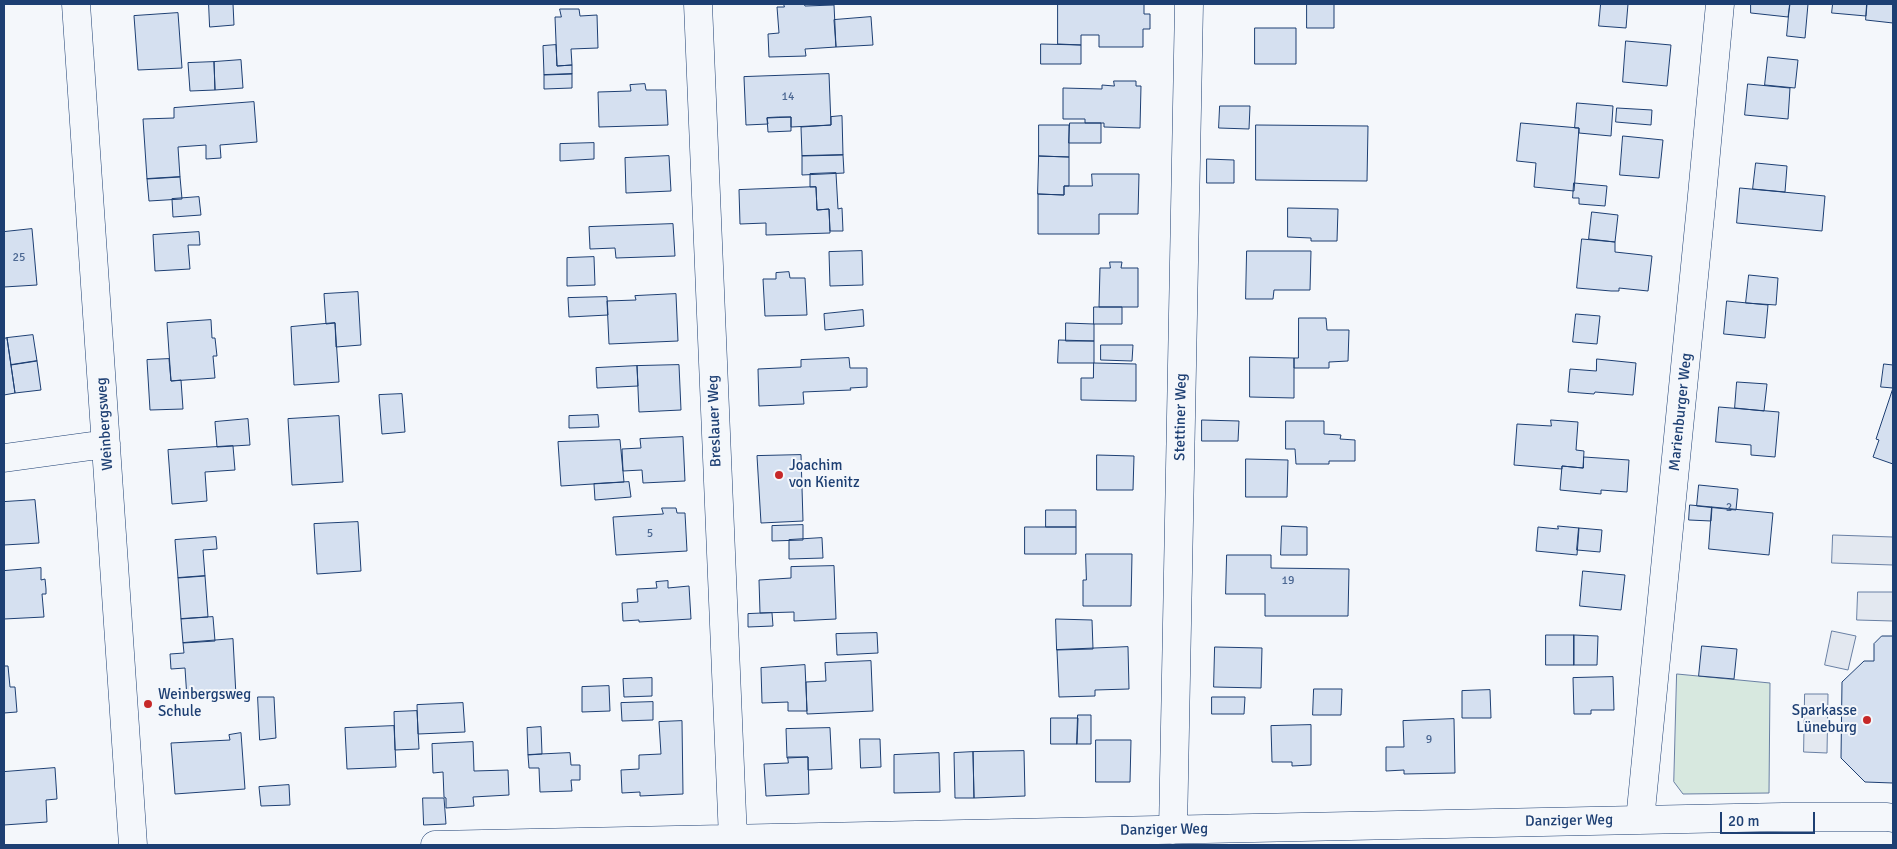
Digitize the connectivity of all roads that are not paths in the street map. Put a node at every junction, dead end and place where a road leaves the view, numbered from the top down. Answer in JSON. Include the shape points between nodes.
{"nodes":[{"id":1,"x":76,"y":4,"type":"edge"},
{"id":2,"x":698,"y":4,"type":"edge"},
{"id":3,"x":1189,"y":4,"type":"edge"},
{"id":4,"x":1720,"y":4,"type":"edge"},
{"id":5,"x":106,"y":444,"type":"junction"},
{"id":6,"x":4,"y":458,"type":"edge"},
{"id":7,"x":1893,"y":818,"type":"edge"},
{"id":8,"x":1640,"y":820,"type":"junction"},
{"id":9,"x":1173,"y":830,"type":"junction"},
{"id":10,"x":1466,"y":834,"type":"edge"},
{"id":11,"x":733,"y":839,"type":"junction"},
{"id":12,"x":133,"y":845,"type":"edge"},
{"id":13,"x":435,"y":845,"type":"edge"}],
"edges":[{"from":1,"to":5,"type":"street","name":"Weinbergsweg"},
{"from":2,"to":11,"type":"street","name":"Breslauer Weg"},
{"from":3,"to":9,"type":"street","name":"Stettiner Weg"},
{"from":4,"to":8,"type":"street","name":"Marienburger Weg"},
{"from":5,"to":6,"type":"street"},
{"from":5,"to":12,"type":"street","name":"Weinbergsweg"},
{"from":7,"to":8,"type":"street","name":"Danziger Weg"},
{"from":8,"to":10,"type":"street","name":"Danziger Weg"},
{"from":9,"to":10,"type":"street","name":"Danziger Weg"},
{"from":9,"to":11,"type":"street","name":"Danziger Weg"},
{"from":11,"to":13,"type":"street","name":"Danziger Weg"}]}
